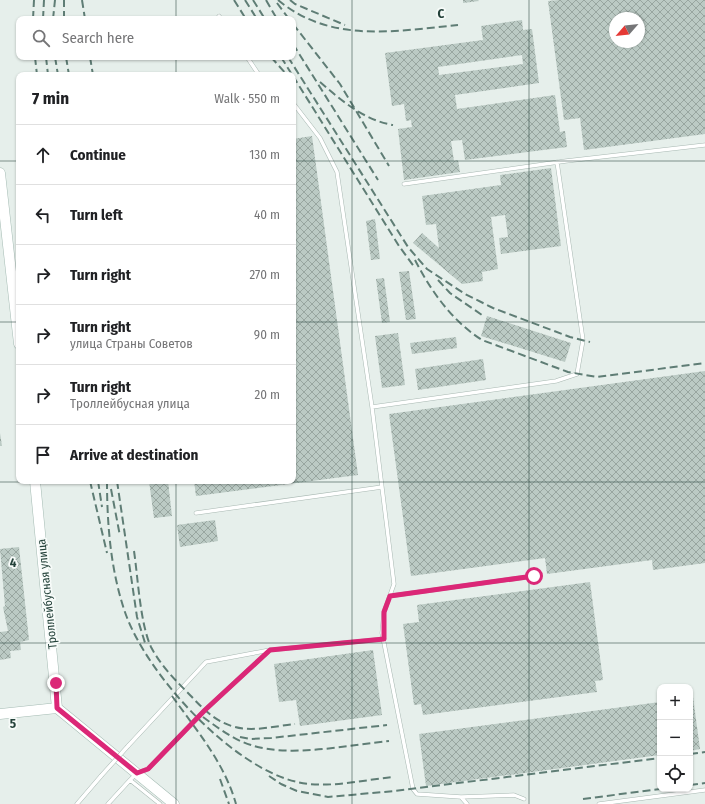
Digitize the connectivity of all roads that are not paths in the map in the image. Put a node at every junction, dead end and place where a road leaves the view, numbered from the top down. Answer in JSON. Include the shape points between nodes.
{"nodes":[{"id":1,"x":249,"y":60,"type":"edge"},
{"id":2,"x":257,"y":72,"type":"edge"},
{"id":3,"x":296,"y":107,"type":"edge"},
{"id":4,"x":705,"y":145,"type":"edge"},
{"id":5,"x":557,"y":162,"type":"junction"},
{"id":6,"x":0,"y":173,"type":"edge"},
{"id":7,"x":404,"y":184,"type":"dead end"},
{"id":8,"x":2,"y":206,"type":"edge"},
{"id":9,"x":16,"y":320,"type":"edge"},
{"id":10,"x":372,"y":407,"type":"junction"},
{"id":11,"x":36,"y":484,"type":"edge"},
{"id":12,"x":382,"y":487,"type":"junction"},
{"id":13,"x":196,"y":513,"type":"dead end"},
{"id":14,"x":534,"y":576,"type":"dead end"},
{"id":15,"x":390,"y":596,"type":"junction"},
{"id":16,"x":384,"y":639,"type":"junction"},
{"id":17,"x":270,"y":650,"type":"junction"},
{"id":18,"x":57,"y":708,"type":"junction"},
{"id":19,"x":0,"y":714,"type":"edge"},
{"id":20,"x":137,"y":773,"type":"junction"},
{"id":21,"x":130,"y":780,"type":"junction"},
{"id":22,"x":705,"y":790,"type":"edge"},
{"id":23,"x":461,"y":797,"type":"junction"},
{"id":24,"x":524,"y":799,"type":"dead end"},
{"id":25,"x":77,"y":804,"type":"edge"},
{"id":26,"x":108,"y":804,"type":"edge"},
{"id":27,"x":160,"y":804,"type":"edge"},
{"id":28,"x":174,"y":804,"type":"edge"},
{"id":29,"x":467,"y":804,"type":"edge"},
{"id":30,"x":599,"y":804,"type":"edge"}],
"edges":[{"from":1,"to":2,"type":"lane"},
{"from":3,"to":10,"type":"lane","via":[[320,138],[337,172]]},
{"from":4,"to":5,"type":"lane"},
{"from":5,"to":7,"type":"lane"},
{"from":5,"to":10,"type":"lane","via":[[583,340],[577,374],[556,381]]},
{"from":6,"to":8,"type":"main road"},
{"from":8,"to":9,"type":"main road"},
{"from":10,"to":12,"type":"lane"},
{"from":11,"to":18,"type":"main road","name":"Троллейбусная улица"},
{"from":12,"to":13,"type":"lane"},
{"from":12,"to":15,"type":"lane","via":[[394,584]]},
{"from":14,"to":15,"type":"lane"},
{"from":15,"to":16,"type":"lane","via":[[384,612]]},
{"from":16,"to":17,"type":"lane"},
{"from":16,"to":23,"type":"lane","via":[[413,788],[417,794]]},
{"from":17,"to":20,"type":"lane","via":[[205,710],[148,769]]},
{"from":17,"to":25,"type":"lane","bridge":true,"via":[[206,662]]},
{"from":18,"to":19,"type":"main road"},
{"from":18,"to":20,"type":"main road"},
{"from":20,"to":21,"type":"lane"},
{"from":20,"to":28,"type":"main road"},
{"from":21,"to":26,"type":"lane"},
{"from":21,"to":27,"type":"lane"},
{"from":22,"to":30,"type":"lane"},
{"from":23,"to":24,"type":"lane","via":[[514,794]]},
{"from":23,"to":29,"type":"lane"}]}
